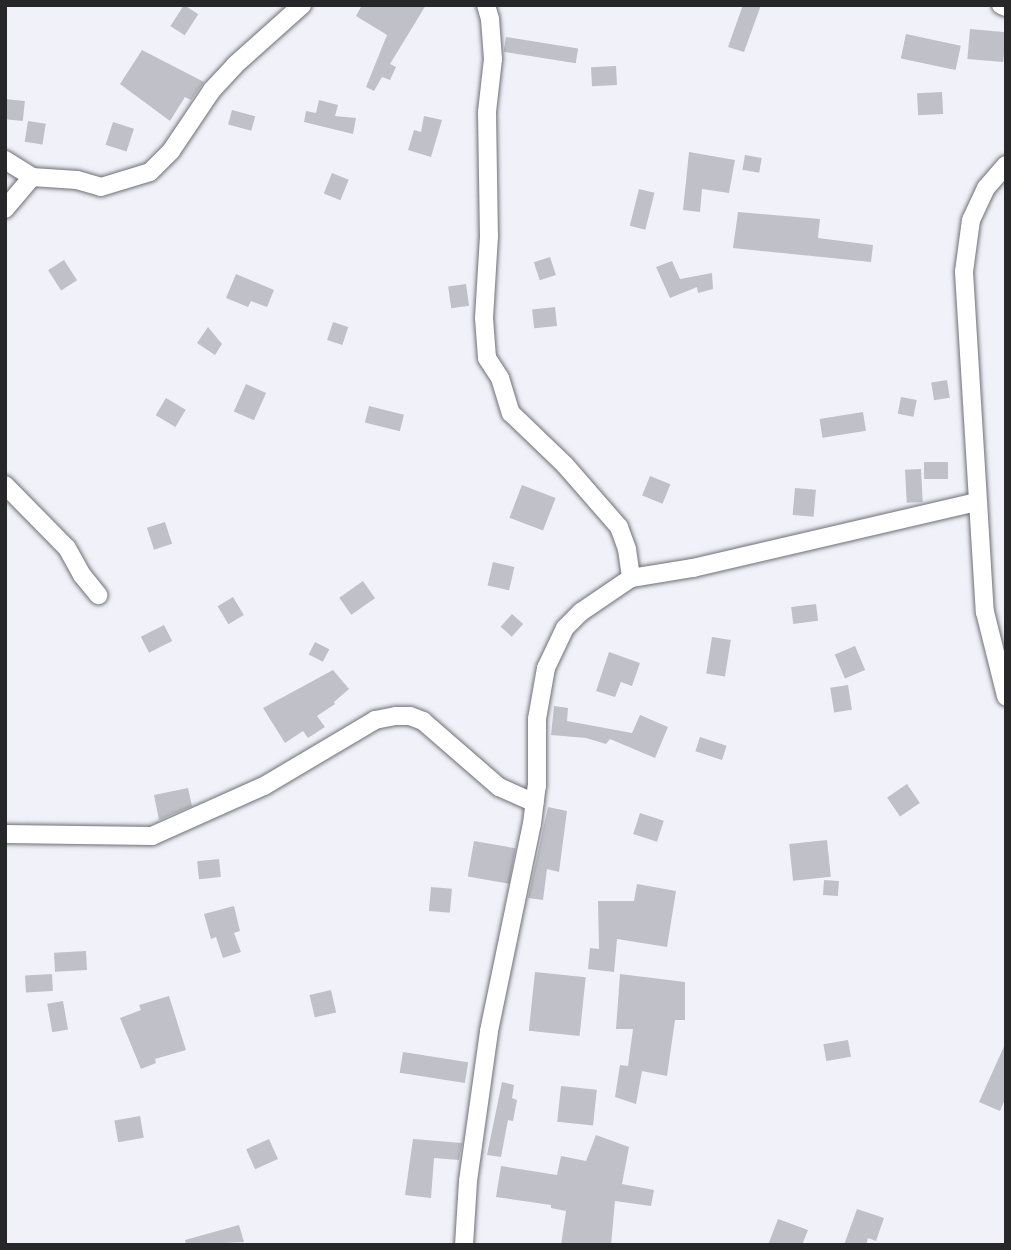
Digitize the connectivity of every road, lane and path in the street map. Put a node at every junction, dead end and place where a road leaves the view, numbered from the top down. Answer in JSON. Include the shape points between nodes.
{"nodes":[{"id":1,"x":303,"y":5,"type":"edge"},
{"id":2,"x":486,"y":5,"type":"edge"},
{"id":3,"x":1000,"y":5,"type":"edge"},
{"id":4,"x":1006,"y":8,"type":"edge"},
{"id":5,"x":5,"y":160,"type":"edge"},
{"id":6,"x":1006,"y":165,"type":"edge"},
{"id":7,"x":32,"y":177,"type":"junction"},
{"id":8,"x":5,"y":209,"type":"edge"},
{"id":9,"x":5,"y":485,"type":"edge"},
{"id":10,"x":976,"y":502,"type":"junction"},
{"id":11,"x":631,"y":579,"type":"junction"},
{"id":12,"x":99,"y":595,"type":"dead end"},
{"id":13,"x":1006,"y":696,"type":"edge"},
{"id":14,"x":535,"y":803,"type":"junction"},
{"id":15,"x":5,"y":834,"type":"edge"},
{"id":16,"x":464,"y":1245,"type":"edge"}],
"edges":[{"from":1,"to":7,"type":"street","via":[[228,74],[150,172],[101,187]]},
{"from":2,"to":11,"type":"street","via":[[493,59],[487,112],[487,358],[500,378],[511,413],[619,527]]},
{"from":3,"to":4,"type":"street"},
{"from":5,"to":7,"type":"street"},
{"from":6,"to":10,"type":"street","via":[[985,188],[971,220],[964,272]]},
{"from":7,"to":8,"type":"street"},
{"from":9,"to":12,"type":"street","via":[[67,548]]},
{"from":10,"to":11,"type":"street"},
{"from":10,"to":13,"type":"street","via":[[985,612]]},
{"from":11,"to":14,"type":"street","via":[[565,628],[546,668],[537,719]]},
{"from":14,"to":15,"type":"street","via":[[499,787],[423,721],[397,716],[375,720],[264,786],[152,836]]},
{"from":14,"to":16,"type":"street","via":[[489,1031]]}]}
